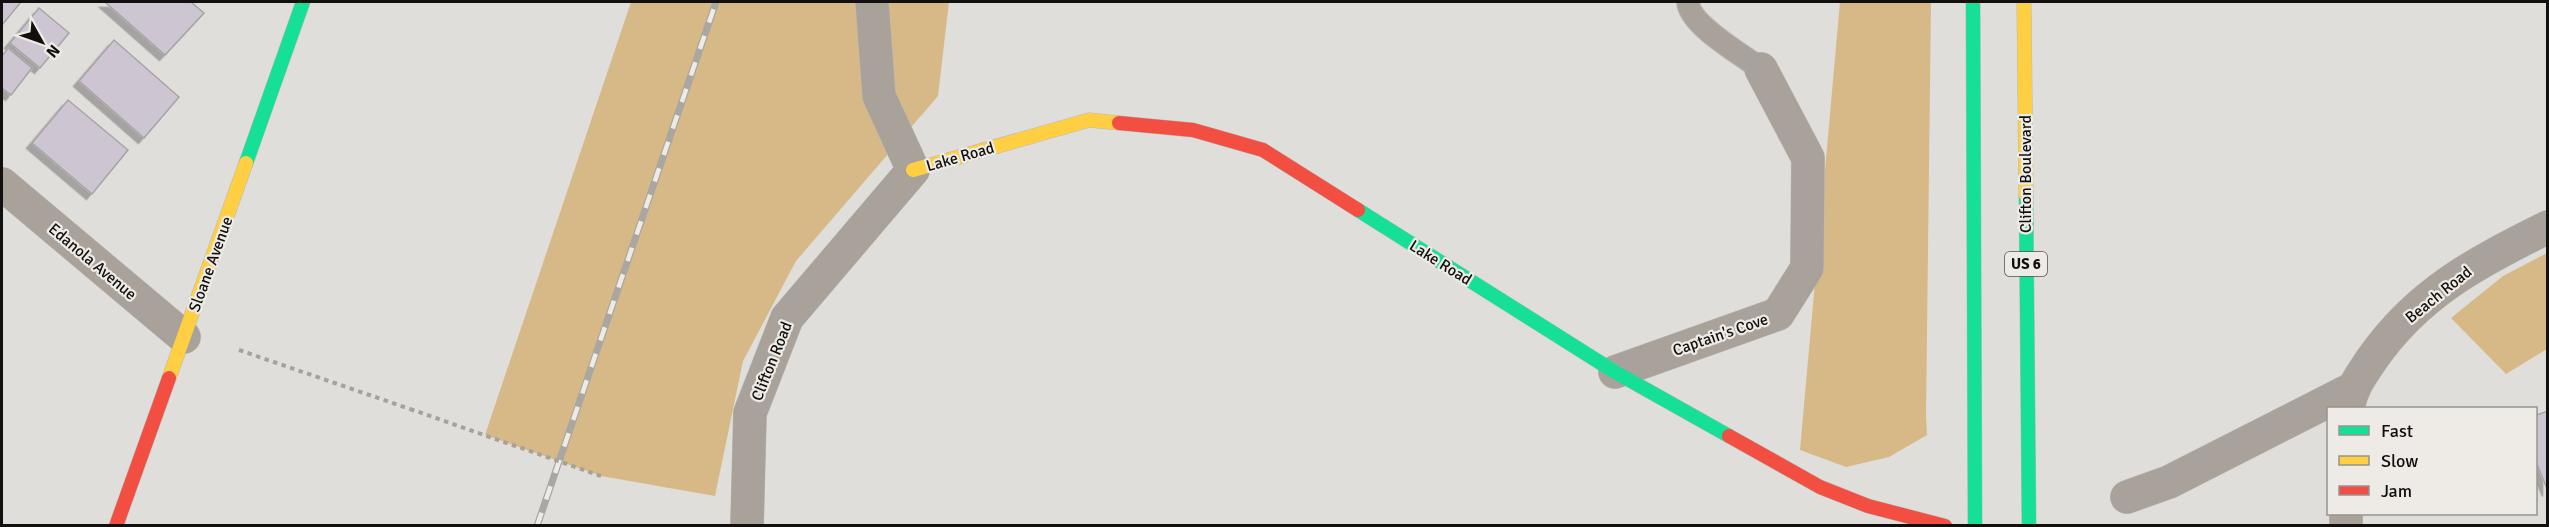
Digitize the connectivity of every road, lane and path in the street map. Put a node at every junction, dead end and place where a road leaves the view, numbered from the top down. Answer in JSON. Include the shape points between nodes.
{"nodes":[{"id":1,"x":303,"y":2,"type":"edge"},
{"id":2,"x":872,"y":2,"type":"edge"},
{"id":3,"x":1688,"y":2,"type":"edge"},
{"id":4,"x":1973,"y":2,"type":"edge"},
{"id":5,"x":2024,"y":2,"type":"edge"},
{"id":6,"x":1761,"y":69,"type":"joint"},
{"id":7,"x":913,"y":170,"type":"junction"},
{"id":8,"x":2,"y":184,"type":"edge"},
{"id":9,"x":2547,"y":227,"type":"edge"},
{"id":10,"x":184,"y":337,"type":"junction"},
{"id":11,"x":239,"y":350,"type":"dead end"},
{"id":12,"x":1615,"y":372,"type":"junction"},
{"id":13,"x":2350,"y":399,"type":"edge"},
{"id":14,"x":2333,"y":407,"type":"edge"},
{"id":15,"x":2327,"y":410,"type":"edge"},
{"id":16,"x":601,"y":476,"type":"dead end"},
{"id":17,"x":2127,"y":496,"type":"dead end"},
{"id":18,"x":116,"y":525,"type":"edge"},
{"id":19,"x":747,"y":525,"type":"edge"},
{"id":20,"x":1945,"y":525,"type":"edge"},
{"id":21,"x":1975,"y":525,"type":"edge"},
{"id":22,"x":2029,"y":525,"type":"edge"}],
"edges":[{"from":1,"to":10,"type":"main road","name":"Sloane Avenue"},
{"from":2,"to":7,"type":"street","via":[[879,96]]},
{"from":3,"to":6,"type":"lane","via":[[1702,26]]},
{"from":4,"to":21,"type":"main road"},
{"from":5,"to":22,"type":"main road","name":"Clifton Boulevard","number":"US 6"},
{"from":6,"to":12,"type":"street","name":"Captain's Cove","via":[[1808,158],[1807,268],[1778,314]]},
{"from":7,"to":12,"type":"main road","name":"Lake Road","via":[[1089,120],[1193,130],[1263,150]]},
{"from":7,"to":19,"type":"street","name":"Clifton Road","via":[[787,318],[750,413]]},
{"from":8,"to":10,"type":"street","name":"Edanola Avenue"},
{"from":9,"to":13,"type":"street","name":"Beach Road","via":[[2483,259],[2435,291],[2391,332]]},
{"from":10,"to":18,"type":"main road","name":"Sloane Avenue"},
{"from":11,"to":16,"type":"path","bridge":true},
{"from":12,"to":20,"type":"main road","name":"Lake Road","via":[[1820,488],[1868,506]]},
{"from":13,"to":14,"type":"street","name":"Beach Road"},
{"from":15,"to":17,"type":"street","name":"Beach Road","via":[[2169,482]]}]}
